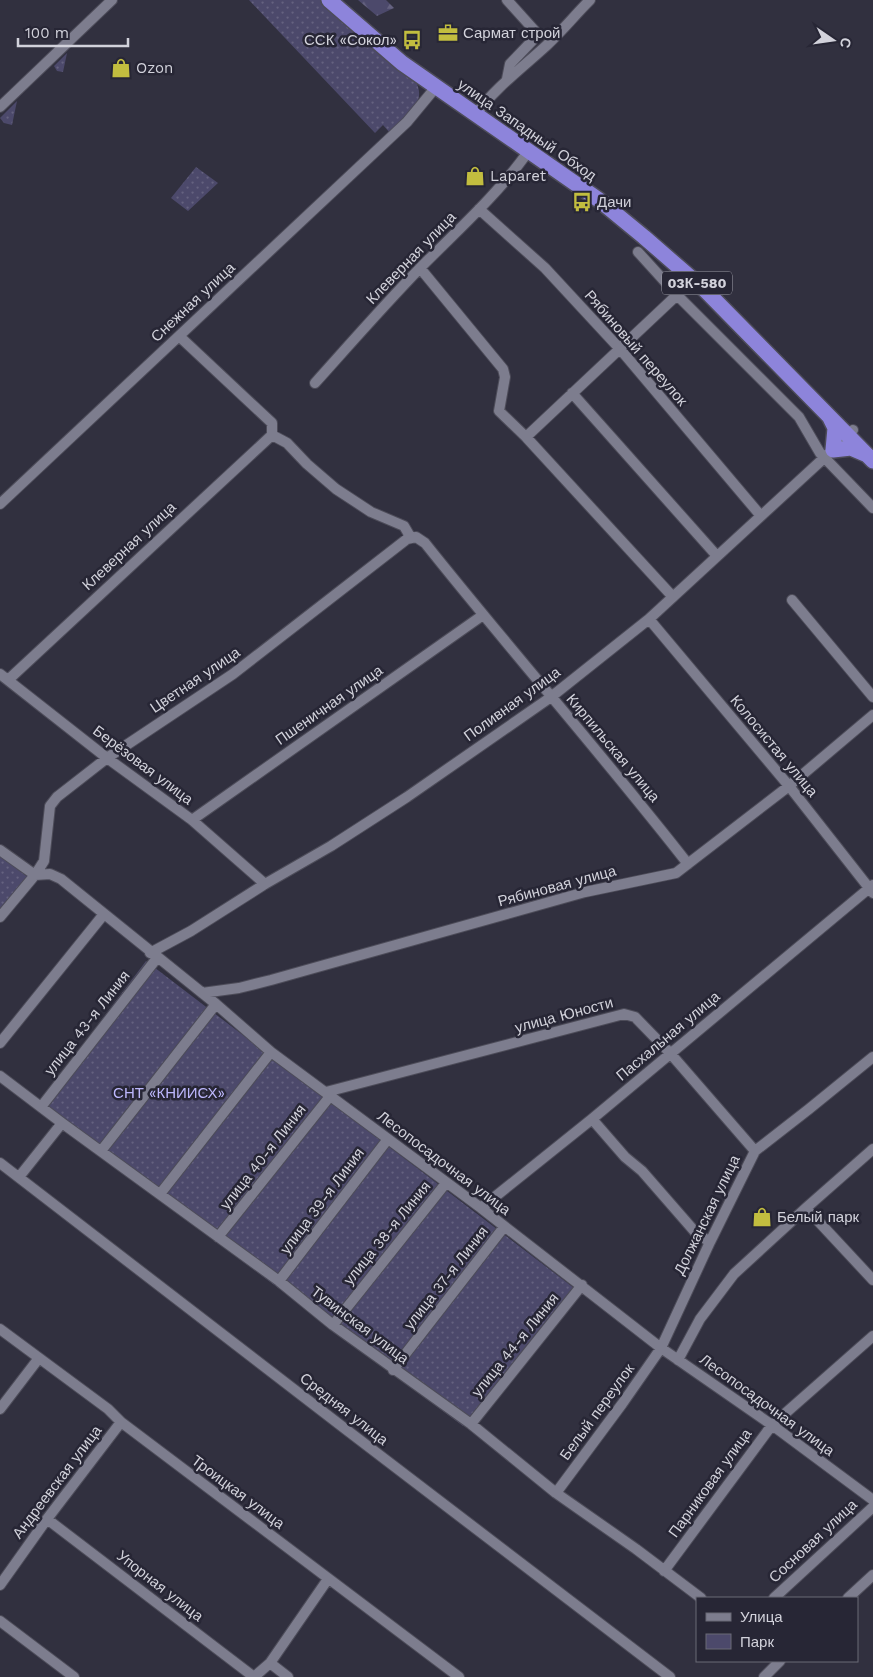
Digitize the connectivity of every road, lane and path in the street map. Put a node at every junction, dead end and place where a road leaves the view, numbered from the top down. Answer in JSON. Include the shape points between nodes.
{"nodes":[{"id":1,"x":112,"y":0,"type":"edge"},
{"id":2,"x":329,"y":0,"type":"edge"},
{"id":3,"x":340,"y":0,"type":"edge"},
{"id":4,"x":507,"y":0,"type":"edge"},
{"id":5,"x":590,"y":0,"type":"edge"},
{"id":6,"x":507,"y":79,"type":"junction"},
{"id":7,"x":436,"y":87,"type":"junction"},
{"id":8,"x":0,"y":107,"type":"edge"},
{"id":9,"x":478,"y":112,"type":"junction"},
{"id":10,"x":528,"y":152,"type":"junction"},
{"id":11,"x":479,"y":209,"type":"junction"},
{"id":12,"x":638,"y":252,"type":"dead end"},
{"id":13,"x":420,"y":268,"type":"junction"},
{"id":14,"x":677,"y":295,"type":"junction"},
{"id":15,"x":179,"y":336,"type":"junction"},
{"id":16,"x":620,"y":349,"type":"junction"},
{"id":17,"x":315,"y":383,"type":"dead end"},
{"id":18,"x":572,"y":393,"type":"junction"},
{"id":19,"x":828,"y":415,"type":"junction"},
{"id":20,"x":850,"y":432,"type":"junction"},
{"id":21,"x":272,"y":435,"type":"junction"},
{"id":22,"x":526,"y":437,"type":"junction"},
{"id":23,"x":828,"y":454,"type":"junction"},
{"id":24,"x":871,"y":456,"type":"edge"},
{"id":25,"x":0,"y":504,"type":"edge"},
{"id":26,"x":873,"y":508,"type":"edge"},
{"id":27,"x":761,"y":516,"type":"junction"},
{"id":28,"x":414,"y":538,"type":"junction"},
{"id":29,"x":717,"y":556,"type":"junction"},
{"id":30,"x":673,"y":597,"type":"junction"},
{"id":31,"x":792,"y":600,"type":"dead end"},
{"id":32,"x":483,"y":615,"type":"junction"},
{"id":33,"x":649,"y":619,"type":"junction"},
{"id":34,"x":4,"y":677,"type":"edge"},
{"id":35,"x":873,"y":696,"type":"edge"},
{"id":36,"x":551,"y":697,"type":"junction"},
{"id":37,"x":873,"y":715,"type":"edge"},
{"id":38,"x":107,"y":758,"type":"junction"},
{"id":39,"x":789,"y":786,"type":"junction"},
{"id":40,"x":192,"y":820,"type":"junction"},
{"id":41,"x":0,"y":850,"type":"edge"},
{"id":42,"x":688,"y":864,"type":"junction"},
{"id":43,"x":35,"y":875,"type":"junction"},
{"id":44,"x":265,"y":884,"type":"junction"},
{"id":45,"x":872,"y":889,"type":"edge"},
{"id":46,"x":104,"y":914,"type":"junction"},
{"id":47,"x":0,"y":917,"type":"edge"},
{"id":48,"x":154,"y":955,"type":"junction"},
{"id":49,"x":202,"y":994,"type":"junction"},
{"id":50,"x":216,"y":1004,"type":"junction"},
{"id":51,"x":0,"y":1043,"type":"edge"},
{"id":52,"x":271,"y":1052,"type":"junction"},
{"id":53,"x":670,"y":1053,"type":"junction"},
{"id":54,"x":873,"y":1057,"type":"edge"},
{"id":55,"x":0,"y":1076,"type":"edge"},
{"id":56,"x":328,"y":1094,"type":"junction"},
{"id":57,"x":41,"y":1107,"type":"junction"},
{"id":58,"x":592,"y":1119,"type":"junction"},
{"id":59,"x":62,"y":1124,"type":"junction"},
{"id":60,"x":388,"y":1139,"type":"junction"},
{"id":61,"x":873,"y":1149,"type":"edge"},
{"id":62,"x":101,"y":1151,"type":"junction"},
{"id":63,"x":755,"y":1151,"type":"junction"},
{"id":64,"x":0,"y":1163,"type":"edge"},
{"id":65,"x":19,"y":1177,"type":"junction"},
{"id":66,"x":446,"y":1183,"type":"junction"},
{"id":67,"x":160,"y":1194,"type":"junction"},
{"id":68,"x":481,"y":1208,"type":"junction"},
{"id":69,"x":806,"y":1208,"type":"junction"},
{"id":70,"x":504,"y":1227,"type":"junction"},
{"id":71,"x":218,"y":1237,"type":"junction"},
{"id":72,"x":710,"y":1242,"type":"junction"},
{"id":73,"x":873,"y":1280,"type":"edge"},
{"id":74,"x":279,"y":1281,"type":"junction"},
{"id":75,"x":582,"y":1285,"type":"junction"},
{"id":76,"x":333,"y":1325,"type":"junction"},
{"id":77,"x":0,"y":1328,"type":"edge"},
{"id":78,"x":873,"y":1336,"type":"edge"},
{"id":79,"x":661,"y":1348,"type":"junction"},
{"id":80,"x":39,"y":1358,"type":"junction"},
{"id":81,"x":678,"y":1360,"type":"junction"},
{"id":82,"x":393,"y":1370,"type":"junction"},
{"id":83,"x":0,"y":1409,"type":"edge"},
{"id":84,"x":122,"y":1422,"type":"junction"},
{"id":85,"x":470,"y":1424,"type":"junction"},
{"id":86,"x":772,"y":1425,"type":"junction"},
{"id":87,"x":556,"y":1493,"type":"junction"},
{"id":88,"x":873,"y":1500,"type":"edge"},
{"id":89,"x":873,"y":1507,"type":"edge"},
{"id":90,"x":47,"y":1518,"type":"junction"},
{"id":91,"x":664,"y":1571,"type":"junction"},
{"id":92,"x":873,"y":1575,"type":"edge"},
{"id":93,"x":328,"y":1579,"type":"junction"},
{"id":94,"x":0,"y":1586,"type":"edge"},
{"id":95,"x":700,"y":1597,"type":"edge"},
{"id":96,"x":775,"y":1597,"type":"edge"},
{"id":97,"x":849,"y":1597,"type":"edge"},
{"id":98,"x":0,"y":1621,"type":"edge"},
{"id":99,"x":775,"y":1662,"type":"edge"},
{"id":100,"x":270,"y":1663,"type":"junction"},
{"id":101,"x":74,"y":1677,"type":"edge"},
{"id":102,"x":254,"y":1677,"type":"edge"},
{"id":103,"x":288,"y":1677,"type":"edge"},
{"id":104,"x":459,"y":1677,"type":"edge"},
{"id":105,"x":670,"y":1677,"type":"edge"},
{"id":106,"x":764,"y":1677,"type":"edge"}],
"edges":[{"from":1,"to":8,"type":"street"},
{"from":2,"to":7,"type":"highway","name":"улица Западный Обход","number":"03К-580","via":[[402,63]]},
{"from":3,"to":9,"type":"highway","name":"улица Западный Обход","number":"03К-580"},
{"from":4,"to":6,"type":"street","via":[[535,31],[533,40],[510,64]]},
{"from":5,"to":6,"type":"street","via":[[549,43]]},
{"from":6,"to":9,"type":"street"},
{"from":7,"to":9,"type":"highway","name":"улица Западный Обход","number":"03К-580"},
{"from":7,"to":15,"type":"street","name":"Снежная улица","via":[[407,122]]},
{"from":9,"to":10,"type":"highway","name":"улица Западный Обход","number":"03К-580"},
{"from":9,"to":20,"type":"highway","name":"улица Западный Обход","number":"03К-580","via":[[602,192],[649,230],[710,284]]},
{"from":10,"to":11,"type":"street","name":"Клеверная улица"},
{"from":10,"to":19,"type":"highway","name":"улица Западный Обход","number":"03К-580","via":[[599,200],[685,272]]},
{"from":11,"to":13,"type":"street","name":"Клеверная улица"},
{"from":11,"to":16,"type":"street","name":"Рябиновый переулок","via":[[545,268]]},
{"from":12,"to":14,"type":"street"},
{"from":13,"to":17,"type":"street","name":"Клеверная улица"},
{"from":13,"to":22,"type":"street","via":[[503,369],[505,377],[499,410]]},
{"from":14,"to":16,"type":"street"},
{"from":14,"to":23,"type":"street","via":[[799,417],[817,449]]},
{"from":15,"to":21,"type":"street","via":[[272,423]]},
{"from":15,"to":25,"type":"street","name":"Снежная улица"},
{"from":16,"to":18,"type":"street"},
{"from":16,"to":27,"type":"street","name":"Рябиновый переулок"},
{"from":18,"to":22,"type":"street"},
{"from":18,"to":29,"type":"street"},
{"from":19,"to":20,"type":"highway","name":"улица Западный Обход","number":"03К-580"},
{"from":19,"to":23,"type":"highway","via":[[835,428]]},
{"from":20,"to":23,"type":"street","name":"Поливная улица"},
{"from":20,"to":24,"type":"highway","name":"улица Западный Обход","number":"03К-580"},
{"from":21,"to":28,"type":"street","name":"Кирпильская улица","via":[[287,443],[336,489],[371,512],[404,526]]},
{"from":21,"to":34,"type":"street","name":"Клеверная улица"},
{"from":22,"to":30,"type":"street"},
{"from":23,"to":24,"type":"highway","via":[[851,448]]},
{"from":23,"to":26,"type":"street"},
{"from":23,"to":27,"type":"street","name":"Поливная улица"},
{"from":27,"to":29,"type":"street","name":"Поливная улица"},
{"from":28,"to":32,"type":"street","name":"Кирпильская улица","via":[[425,543]]},
{"from":28,"to":38,"type":"street","name":"Цветная улица","via":[[233,674]]},
{"from":29,"to":30,"type":"street","name":"Поливная улица"},
{"from":30,"to":33,"type":"street","name":"Поливная улица"},
{"from":31,"to":35,"type":"street"},
{"from":32,"to":36,"type":"street","name":"Кирпильская улица"},
{"from":32,"to":40,"type":"street","name":"Пшеничная улица"},
{"from":33,"to":36,"type":"street","name":"Поливная улица"},
{"from":33,"to":39,"type":"street","name":"Колосистая улица"},
{"from":34,"to":38,"type":"street","name":"Берёзовая улица"},
{"from":36,"to":42,"type":"street","name":"Кирпильская улица"},
{"from":36,"to":44,"type":"street","name":"Поливная улица","via":[[407,797]]},
{"from":37,"to":39,"type":"street","name":"Рябиновая улица"},
{"from":38,"to":40,"type":"street","name":"Берёзовая улица"},
{"from":38,"to":43,"type":"street","name":"Цветная улица","via":[[50,806],[44,861]]},
{"from":39,"to":42,"type":"street","name":"Рябиновая улица"},
{"from":39,"to":45,"type":"street","name":"Колосистая улица"},
{"from":40,"to":44,"type":"street","name":"Берёзовая улица"},
{"from":41,"to":43,"type":"street","name":"Лесопосадочная улица"},
{"from":42,"to":49,"type":"street","name":"Рябиновая улица","via":[[676,873],[585,892],[263,982]]},
{"from":43,"to":46,"type":"street","name":"Лесопосадочная улица","via":[[50,874],[61,880]]},
{"from":43,"to":47,"type":"street","name":"Цветная улица"},
{"from":44,"to":48,"type":"street","name":"Поливная улица"},
{"from":45,"to":53,"type":"street","name":"Пасхальная улица"},
{"from":46,"to":48,"type":"street","name":"Лесопосадочная улица"},
{"from":46,"to":51,"type":"street"},
{"from":48,"to":49,"type":"street","name":"Лесопосадочная улица"},
{"from":48,"to":57,"type":"street","name":"улица 43-я Линия"},
{"from":49,"to":50,"type":"street","name":"Лесопосадочная улица"},
{"from":50,"to":52,"type":"street","name":"Лесопосадочная улица"},
{"from":50,"to":62,"type":"street"},
{"from":52,"to":56,"type":"street","name":"Лесопосадочная улица"},
{"from":52,"to":67,"type":"street"},
{"from":53,"to":56,"type":"street","name":"улица Юности","via":[[635,1018],[624,1014]]},
{"from":53,"to":58,"type":"street","name":"Пасхальная улица"},
{"from":53,"to":63,"type":"street","name":"улица Юности"},
{"from":54,"to":63,"type":"street","name":"Должанская улица"},
{"from":55,"to":57,"type":"street","name":"Тувинская улица"},
{"from":56,"to":60,"type":"street","name":"Лесопосадочная улица"},
{"from":56,"to":71,"type":"street","name":"улица 40-я Линия"},
{"from":57,"to":59,"type":"street","name":"Тувинская улица"},
{"from":58,"to":68,"type":"street","name":"Пасхальная улица"},
{"from":58,"to":72,"type":"street","via":[[625,1157],[642,1170],[696,1234]]},
{"from":59,"to":62,"type":"street","name":"Тувинская улица"},
{"from":59,"to":65,"type":"street"},
{"from":60,"to":66,"type":"street","name":"Лесопосадочная улица"},
{"from":60,"to":74,"type":"street","name":"улица 39-я Линия"},
{"from":61,"to":69,"type":"street"},
{"from":62,"to":67,"type":"street","name":"Тувинская улица"},
{"from":63,"to":72,"type":"street","name":"Должанская улица"},
{"from":64,"to":65,"type":"street","name":"Средняя улица"},
{"from":65,"to":105,"type":"street","name":"Средняя улица"},
{"from":66,"to":68,"type":"street","name":"Лесопосадочная улица"},
{"from":66,"to":76,"type":"street","name":"улица 38-я Линия"},
{"from":67,"to":71,"type":"street","name":"Тувинская улица"},
{"from":68,"to":70,"type":"street","name":"Лесопосадочная улица"},
{"from":69,"to":73,"type":"street"},
{"from":69,"to":81,"type":"street","via":[[734,1274],[700,1319]]},
{"from":70,"to":75,"type":"street","name":"Лесопосадочная улица"},
{"from":70,"to":82,"type":"street","name":"улица 37-я Линия"},
{"from":71,"to":74,"type":"street","name":"Тувинская улица"},
{"from":72,"to":79,"type":"street","name":"Должанская улица"},
{"from":74,"to":76,"type":"street","name":"Тувинская улица"},
{"from":75,"to":79,"type":"street","name":"Лесопосадочная улица"},
{"from":75,"to":85,"type":"street","name":"улица 44-я Линия"},
{"from":76,"to":82,"type":"street","name":"Тувинская улица"},
{"from":77,"to":80,"type":"street","name":"Троицкая улица"},
{"from":78,"to":86,"type":"street","name":"Парниковая улица"},
{"from":79,"to":81,"type":"street","name":"Лесопосадочная улица"},
{"from":79,"to":87,"type":"street","name":"Белый переулок"},
{"from":80,"to":83,"type":"street"},
{"from":80,"to":84,"type":"street","name":"Троицкая улица"},
{"from":81,"to":86,"type":"street","name":"Лесопосадочная улица"},
{"from":82,"to":85,"type":"street","name":"Тувинская улица"},
{"from":84,"to":90,"type":"street","name":"Андреевская улица"},
{"from":84,"to":93,"type":"street","name":"Троицкая улица"},
{"from":85,"to":87,"type":"street","name":"Тувинская улица"},
{"from":86,"to":88,"type":"street","name":"Лесопосадочная улица"},
{"from":86,"to":91,"type":"street","name":"Парниковая улица"},
{"from":87,"to":91,"type":"street","name":"Тувинская улица"},
{"from":89,"to":96,"type":"street","name":"Сосновая улица"},
{"from":90,"to":94,"type":"street","name":"Андреевская улица"},
{"from":90,"to":102,"type":"street","name":"Упорная улица"},
{"from":91,"to":95,"type":"street","name":"Тувинская улица"},
{"from":92,"to":97,"type":"street"},
{"from":93,"to":100,"type":"street"},
{"from":93,"to":104,"type":"street","name":"Троицкая улица"},
{"from":98,"to":101,"type":"street"},
{"from":99,"to":106,"type":"street"},
{"from":100,"to":102,"type":"street"},
{"from":100,"to":103,"type":"street"}]}
